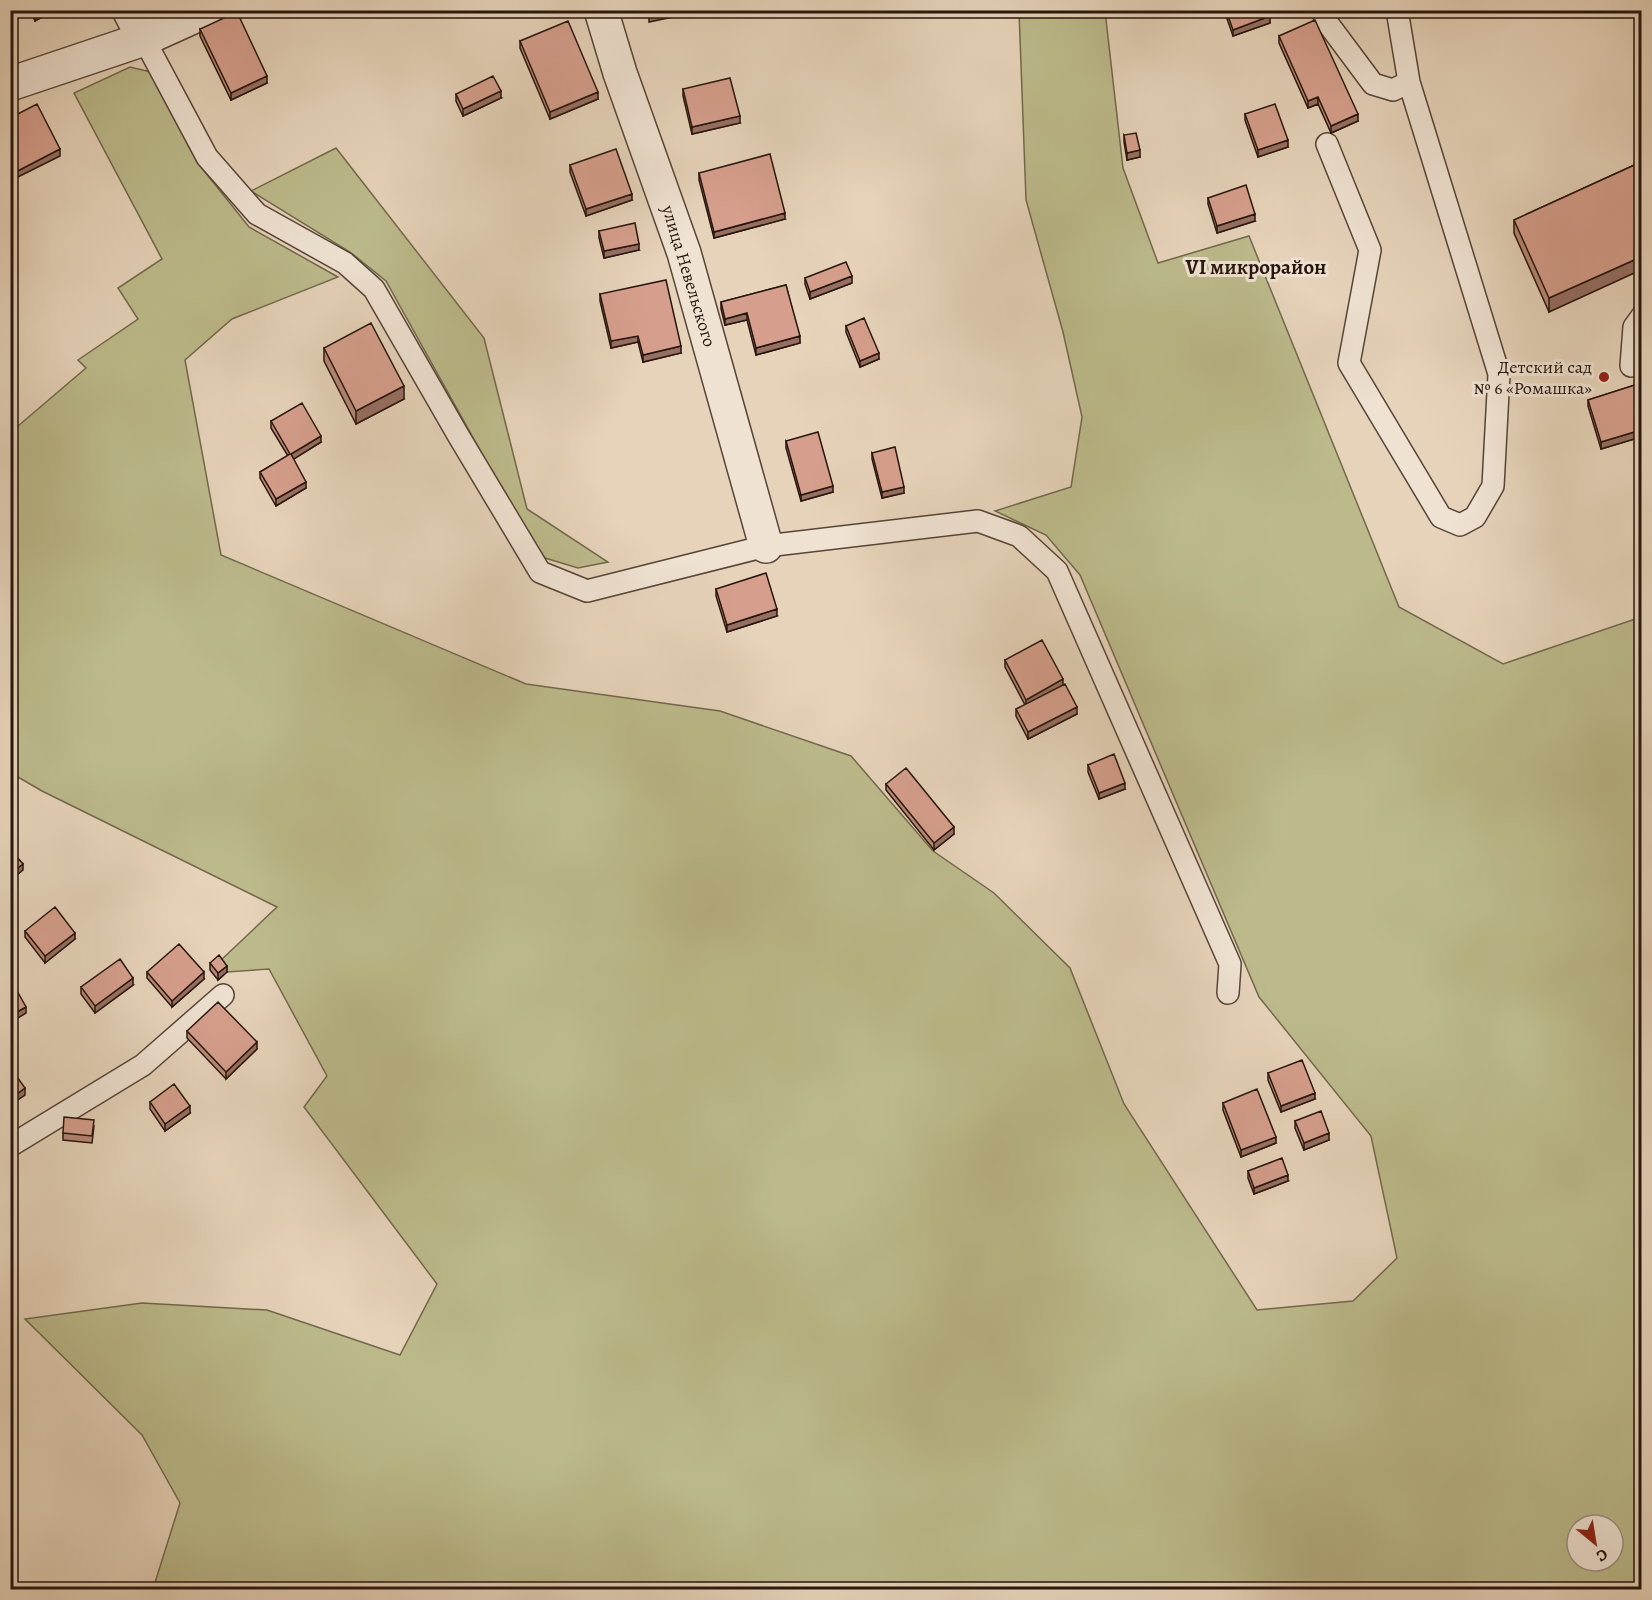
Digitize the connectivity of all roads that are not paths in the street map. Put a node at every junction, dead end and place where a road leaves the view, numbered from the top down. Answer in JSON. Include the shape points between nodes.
{"nodes":[{"id":1,"x":129,"y":10,"type":"edge"},
{"id":2,"x":208,"y":10,"type":"edge"},
{"id":3,"x":601,"y":10,"type":"edge"},
{"id":4,"x":1323,"y":10,"type":"edge"},
{"id":5,"x":1397,"y":10,"type":"edge"},
{"id":6,"x":144,"y":39,"type":"junction"},
{"id":7,"x":1409,"y":82,"type":"junction"},
{"id":8,"x":10,"y":84,"type":"edge"},
{"id":9,"x":1327,"y":144,"type":"dead end"},
{"id":10,"x":1641,"y":316,"type":"edge"},
{"id":11,"x":1631,"y":366,"type":"dead end"},
{"id":12,"x":766,"y":546,"type":"junction"},
{"id":13,"x":1228,"y":993,"type":"dead end"},
{"id":14,"x":223,"y":995,"type":"dead end"},
{"id":15,"x":10,"y":1146,"type":"edge"}],
"edges":[{"from":1,"to":6,"type":"street"},
{"from":2,"to":6,"type":"street"},
{"from":3,"to":12,"type":"street","name":"улица Невельского","via":[[684,253]]},
{"from":4,"to":7,"type":"lane","via":[[1326,21],[1373,84],[1393,90]]},
{"from":5,"to":7,"type":"lane"},
{"from":6,"to":8,"type":"street"},
{"from":6,"to":12,"type":"lane","via":[[207,157],[258,214],[345,263],[374,289],[540,572],[586,591]]},
{"from":7,"to":9,"type":"lane","via":[[1499,374],[1493,486],[1475,517],[1460,525],[1441,517],[1349,363],[1370,250]]},
{"from":10,"to":11,"type":"lane","via":[[1634,327]]},
{"from":12,"to":13,"type":"lane","via":[[978,521],[1019,536],[1057,571],[1230,964]]},
{"from":14,"to":15,"type":"lane","via":[[143,1065]]}]}
